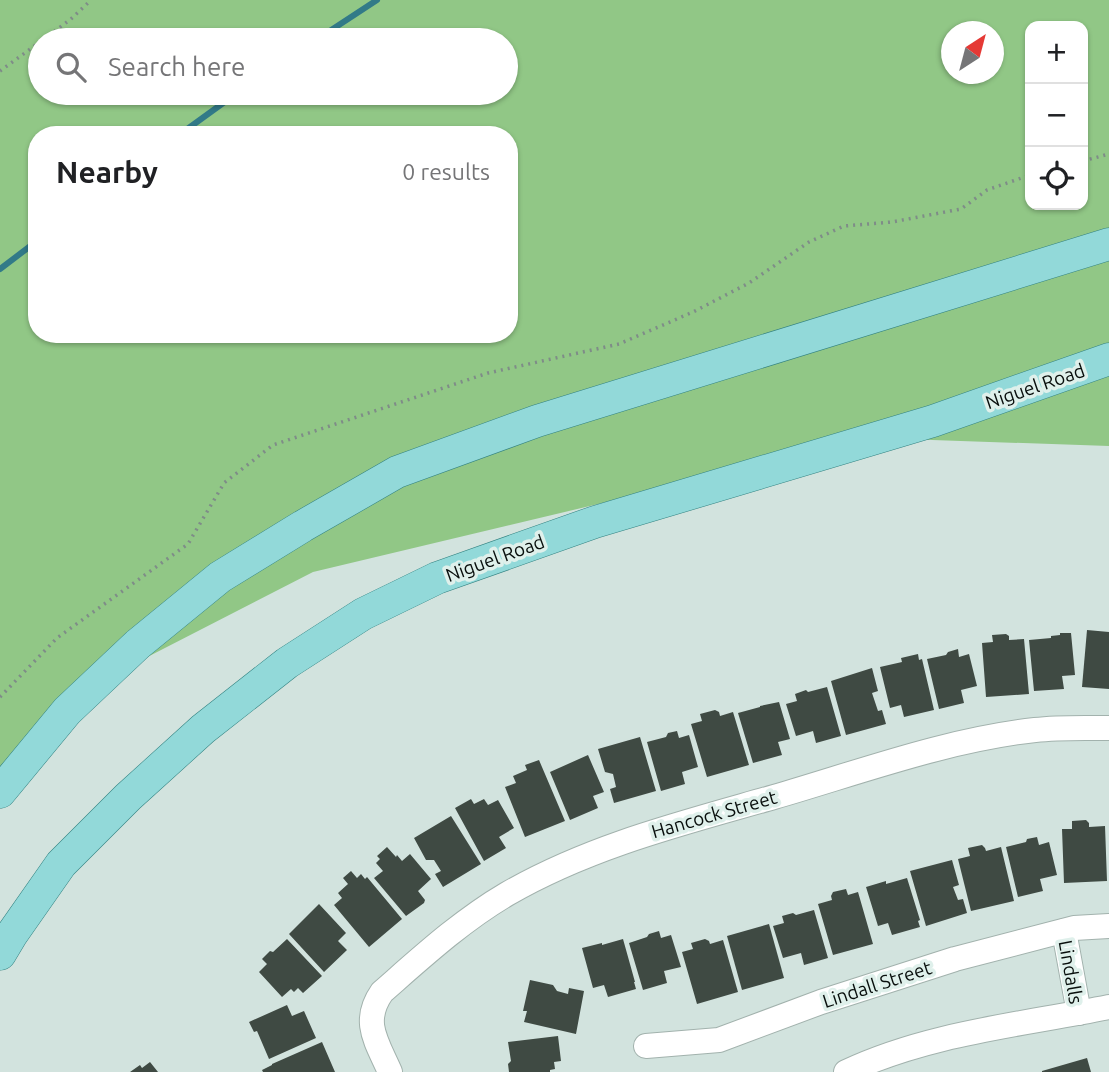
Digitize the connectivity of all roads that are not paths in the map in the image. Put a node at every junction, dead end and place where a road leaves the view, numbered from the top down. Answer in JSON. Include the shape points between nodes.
{"nodes":[{"id":1,"x":1109,"y":244,"type":"edge"},
{"id":2,"x":1109,"y":359,"type":"edge"},
{"id":3,"x":1109,"y":728,"type":"edge"},
{"id":4,"x":0,"y":792,"type":"edge"},
{"id":5,"x":1109,"y":926,"type":"edge"},
{"id":6,"x":1064,"y":931,"type":"junction"},
{"id":7,"x":0,"y":954,"type":"edge"},
{"id":8,"x":1109,"y":1007,"type":"edge"},
{"id":9,"x":1079,"y":1013,"type":"junction"},
{"id":10,"x":646,"y":1046,"type":"dead end"},
{"id":11,"x":390,"y":1072,"type":"edge"},
{"id":12,"x":846,"y":1072,"type":"edge"}],
"edges":[{"from":1,"to":4,"type":"main road","via":[[537,421],[397,472],[220,577],[138,644],[67,711]]},
{"from":2,"to":7,"type":"main road","name":"Niguel Road","via":[[933,421],[595,523],[437,578],[363,614],[287,663],[203,729],[128,797],[61,864]]},
{"from":3,"to":11,"type":"street","name":"Hancock Street","via":[[1037,730],[957,744],[638,836],[563,865],[505,895],[451,932],[383,992],[374,1004],[372,1027]]},
{"from":5,"to":6,"type":"street","name":"Lindall Street"},
{"from":6,"to":9,"type":"street","name":"Lindalls"},
{"from":6,"to":10,"type":"street","name":"Lindall Street","via":[[955,959],[719,1040]]},
{"from":8,"to":9,"type":"street"},
{"from":9,"to":12,"type":"street","via":[[950,1037]]}]}
